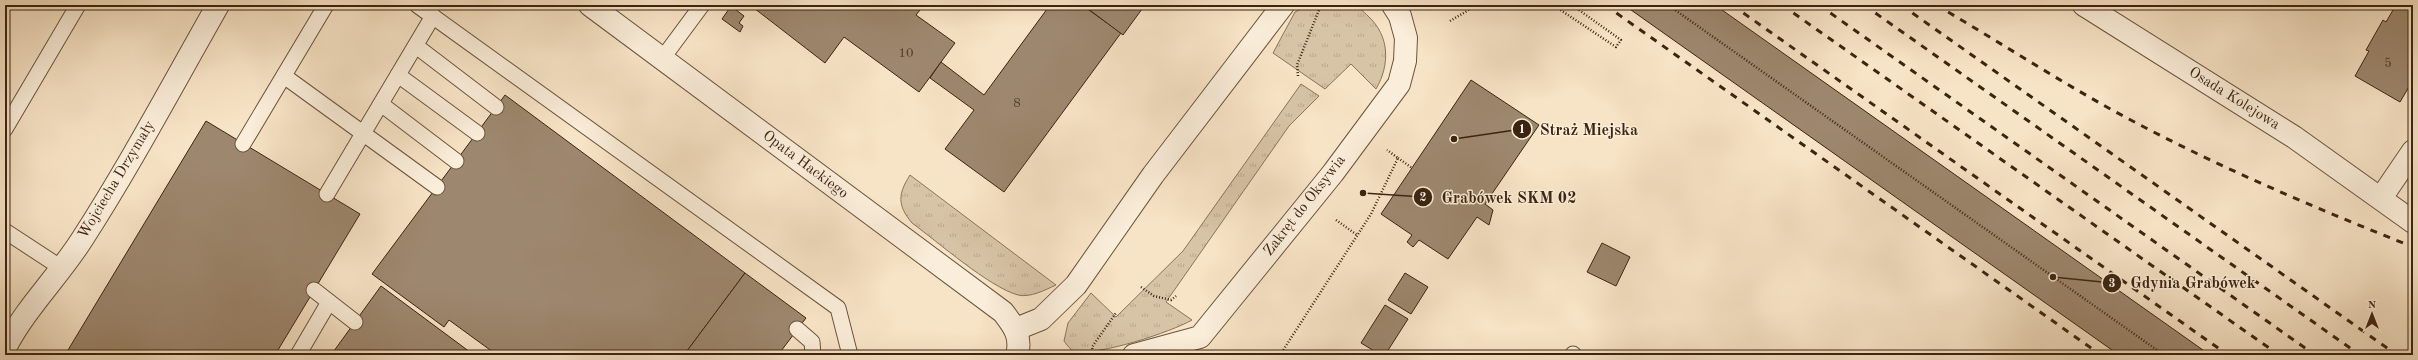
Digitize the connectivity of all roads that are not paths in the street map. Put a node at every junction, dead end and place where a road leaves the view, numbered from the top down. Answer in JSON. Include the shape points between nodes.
{"nodes":[{"id":1,"x":78,"y":5,"type":"edge"},
{"id":2,"x":218,"y":5,"type":"edge"},
{"id":3,"x":326,"y":5,"type":"edge"},
{"id":4,"x":417,"y":5,"type":"edge"},
{"id":5,"x":590,"y":5,"type":"edge"},
{"id":6,"x":702,"y":5,"type":"edge"},
{"id":7,"x":1283,"y":5,"type":"edge"},
{"id":8,"x":1393,"y":5,"type":"edge"},
{"id":9,"x":2084,"y":5,"type":"edge"},
{"id":10,"x":433,"y":16,"type":"junction"},
{"id":11,"x":416,"y":46,"type":"junction"},
{"id":12,"x":662,"y":59,"type":"junction"},
{"id":13,"x":398,"y":75,"type":"junction"},
{"id":14,"x":284,"y":76,"type":"junction"},
{"id":15,"x":381,"y":104,"type":"junction"},
{"id":16,"x":496,"y":106,"type":"dead end"},
{"id":17,"x":5,"y":129,"type":"edge"},
{"id":18,"x":477,"y":133,"type":"dead end"},
{"id":19,"x":363,"y":134,"type":"junction"},
{"id":20,"x":243,"y":144,"type":"dead end"},
{"id":21,"x":2413,"y":151,"type":"edge"},
{"id":22,"x":456,"y":161,"type":"dead end"},
{"id":23,"x":436,"y":187,"type":"dead end"},
{"id":24,"x":327,"y":194,"type":"dead end"},
{"id":25,"x":2381,"y":198,"type":"junction"},
{"id":26,"x":2413,"y":222,"type":"edge"},
{"id":27,"x":5,"y":231,"type":"edge"},
{"id":28,"x":63,"y":269,"type":"junction"},
{"id":29,"x":314,"y":290,"type":"dead end"},
{"id":30,"x":329,"y":302,"type":"junction"},
{"id":31,"x":355,"y":322,"type":"dead end"},
{"id":32,"x":797,"y":329,"type":"dead end"},
{"id":33,"x":1016,"y":329,"type":"junction"},
{"id":34,"x":5,"y":348,"type":"edge"},
{"id":35,"x":298,"y":355,"type":"edge"},
{"id":36,"x":814,"y":355,"type":"edge"},
{"id":37,"x":850,"y":355,"type":"edge"},
{"id":38,"x":1018,"y":355,"type":"edge"},
{"id":39,"x":1134,"y":355,"type":"edge"}],
"edges":[{"from":1,"to":17,"type":"lane"},
{"from":2,"to":28,"type":"street","name":"Wojciecha Drzymały","via":[[105,204]]},
{"from":3,"to":14,"type":"lane"},
{"from":4,"to":10,"type":"lane"},
{"from":5,"to":12,"type":"street","name":"Opata Hackiego"},
{"from":6,"to":12,"type":"lane"},
{"from":7,"to":33,"type":"street","via":[[1153,175],[1076,285],[1041,319]]},
{"from":8,"to":39,"type":"street","name":"Zakręt do Oksywia","via":[[1400,16],[1406,38],[1405,60],[1399,84],[1333,172],[1200,337]]},
{"from":9,"to":25,"type":"street","name":"Osada Kolejowa","via":[[2294,137]]},
{"from":10,"to":11,"type":"lane"},
{"from":10,"to":37,"type":"lane","via":[[838,308]]},
{"from":11,"to":13,"type":"lane"},
{"from":11,"to":16,"type":"lane"},
{"from":12,"to":33,"type":"street","name":"Opata Hackiego","via":[[1004,312]]},
{"from":13,"to":15,"type":"lane"},
{"from":13,"to":18,"type":"lane"},
{"from":14,"to":19,"type":"lane"},
{"from":14,"to":20,"type":"lane"},
{"from":15,"to":19,"type":"lane"},
{"from":15,"to":22,"type":"lane"},
{"from":19,"to":23,"type":"lane"},
{"from":19,"to":24,"type":"lane"},
{"from":21,"to":25,"type":"street"},
{"from":25,"to":26,"type":"street","name":"Osada Kolejowa"},
{"from":27,"to":28,"type":"lane"},
{"from":28,"to":34,"type":"street","name":"Wojciecha Drzymały","via":[[17,326]]},
{"from":29,"to":30,"type":"lane"},
{"from":30,"to":31,"type":"lane"},
{"from":30,"to":35,"type":"lane"},
{"from":32,"to":36,"type":"lane","via":[[812,342]]},
{"from":33,"to":38,"type":"street","via":[[1020,346]]}]}
